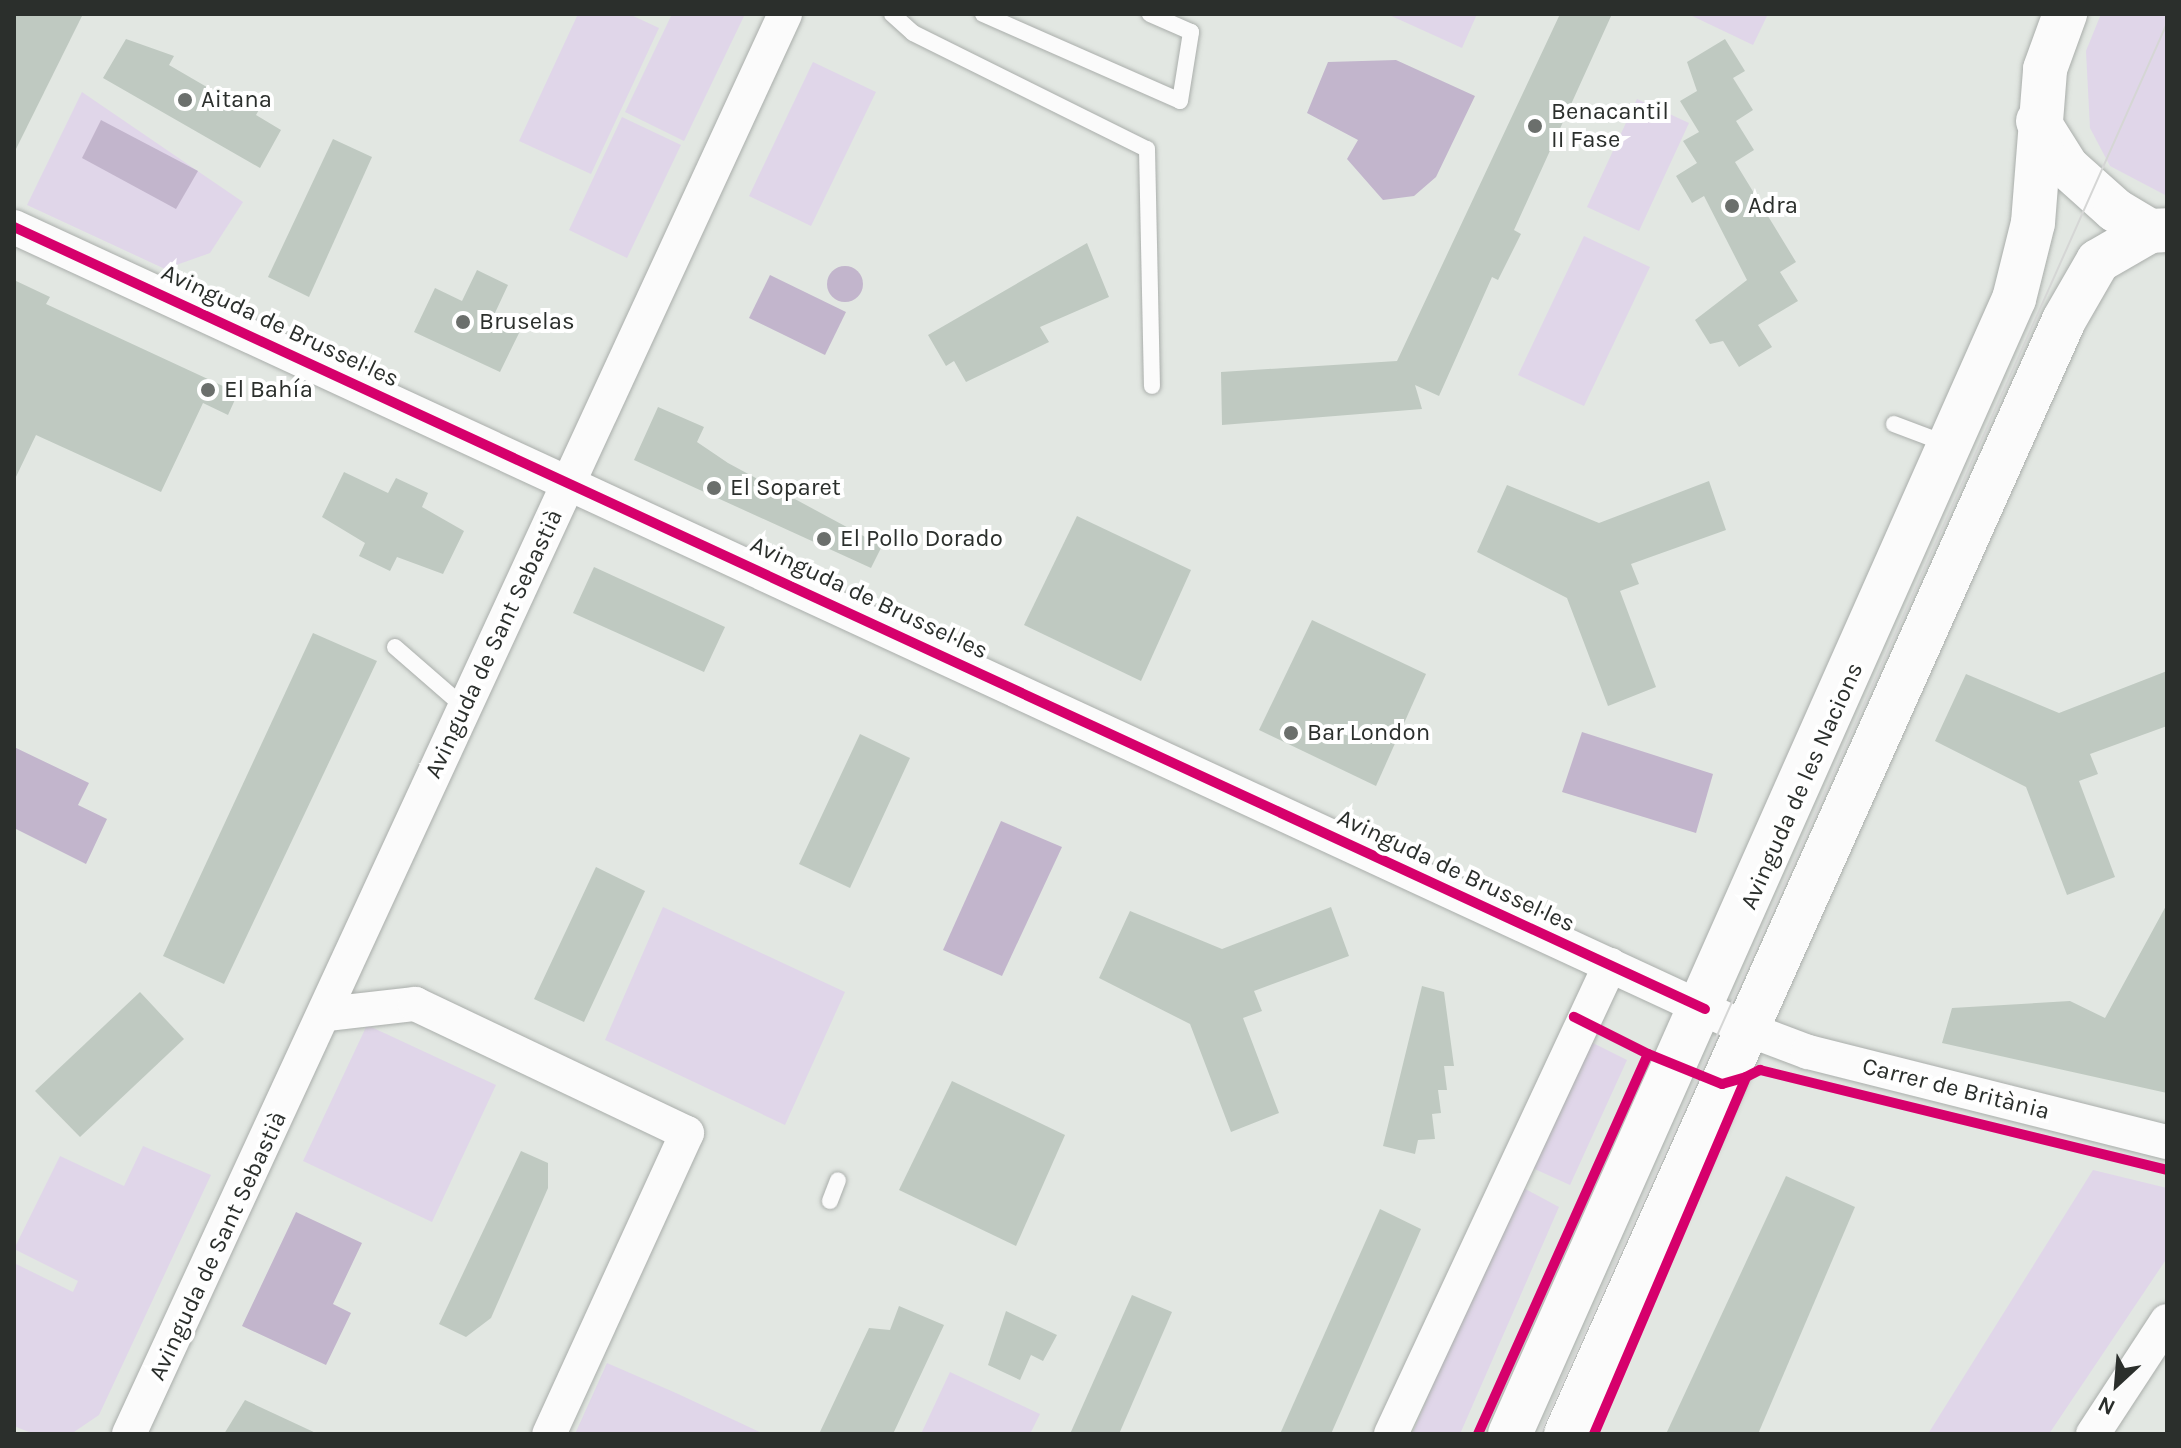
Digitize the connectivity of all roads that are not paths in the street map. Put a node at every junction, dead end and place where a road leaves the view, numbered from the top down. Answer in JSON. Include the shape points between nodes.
{"nodes":[{"id":1,"x":892,"y":14,"type":"edge"},
{"id":2,"x":983,"y":14,"type":"edge"},
{"id":3,"x":1150,"y":14,"type":"edge"},
{"id":4,"x":2065,"y":14,"type":"edge"},
{"id":5,"x":789,"y":15,"type":"edge"},
{"id":6,"x":2038,"y":121,"type":"junction"},
{"id":7,"x":14,"y":227,"type":"edge"},
{"id":8,"x":2159,"y":230,"type":"edge"},
{"id":9,"x":1152,"y":386,"type":"dead end"},
{"id":10,"x":1894,"y":424,"type":"dead end"},
{"id":11,"x":1952,"y":446,"type":"junction"},
{"id":12,"x":570,"y":481,"type":"junction"},
{"id":13,"x":395,"y":647,"type":"dead end"},
{"id":14,"x":464,"y":707,"type":"junction"},
{"id":15,"x":1610,"y":965,"type":"junction"},
{"id":16,"x":1705,"y":1009,"type":"junction"},
{"id":17,"x":327,"y":1014,"type":"junction"},
{"id":18,"x":1747,"y":1029,"type":"junction"},
{"id":19,"x":2167,"y":1142,"type":"edge"},
{"id":20,"x":838,"y":1180,"type":"dead end"},
{"id":21,"x":830,"y":1201,"type":"dead end"},
{"id":22,"x":2167,"y":1321,"type":"edge"},
{"id":23,"x":129,"y":1434,"type":"edge"},
{"id":24,"x":549,"y":1434,"type":"edge"},
{"id":25,"x":1391,"y":1434,"type":"edge"},
{"id":26,"x":1510,"y":1434,"type":"edge"},
{"id":27,"x":1566,"y":1434,"type":"edge"},
{"id":28,"x":2093,"y":1434,"type":"edge"}],
"edges":[{"from":1,"to":9,"type":"lane","via":[[913,33],[1147,149]]},
{"from":2,"to":3,"type":"lane","via":[[1180,101],[1191,32]]},
{"from":4,"to":6,"type":"main road","name":"Avinguda de les Nacions","via":[[2045,69]]},
{"from":5,"to":12,"type":"street","name":"Avinguda de Sant Sebastià"},
{"from":6,"to":8,"type":"main road","via":[[2067,167]]},
{"from":6,"to":11,"type":"main road","name":"Avinguda de les Nacions","via":[[2033,223],[2014,299]]},
{"from":7,"to":12,"type":"street","name":"Avinguda de Brussel·les"},
{"from":8,"to":18,"type":"main road","name":"Avinguda de les Nacions","via":[[2098,261],[2064,320]]},
{"from":10,"to":11,"type":"lane"},
{"from":11,"to":16,"type":"main road","name":"Avinguda de les Nacions"},
{"from":12,"to":14,"type":"street","name":"Avinguda de Sant Sebastià"},
{"from":12,"to":15,"type":"street","name":"Avinguda de Brussel·les"},
{"from":13,"to":14,"type":"lane"},
{"from":14,"to":17,"type":"street","name":"Avinguda de Sant Sebastià"},
{"from":15,"to":16,"type":"street","name":"Avinguda de Brussel·les"},
{"from":15,"to":25,"type":"street"},
{"from":16,"to":18,"type":"street","name":"Avinguda de Brussel·les"},
{"from":16,"to":26,"type":"main road","name":"Avinguda de les Nacions"},
{"from":17,"to":23,"type":"street","name":"Avinguda de Sant Sebastià"},
{"from":17,"to":24,"type":"street","via":[[415,1004],[687,1133]]},
{"from":18,"to":19,"type":"street","name":"Carrer de Britània","via":[[1808,1052]]},
{"from":18,"to":27,"type":"main road","name":"Avinguda de les Nacions"},
{"from":20,"to":21,"type":"lane"},
{"from":22,"to":28,"type":"street"}]}
